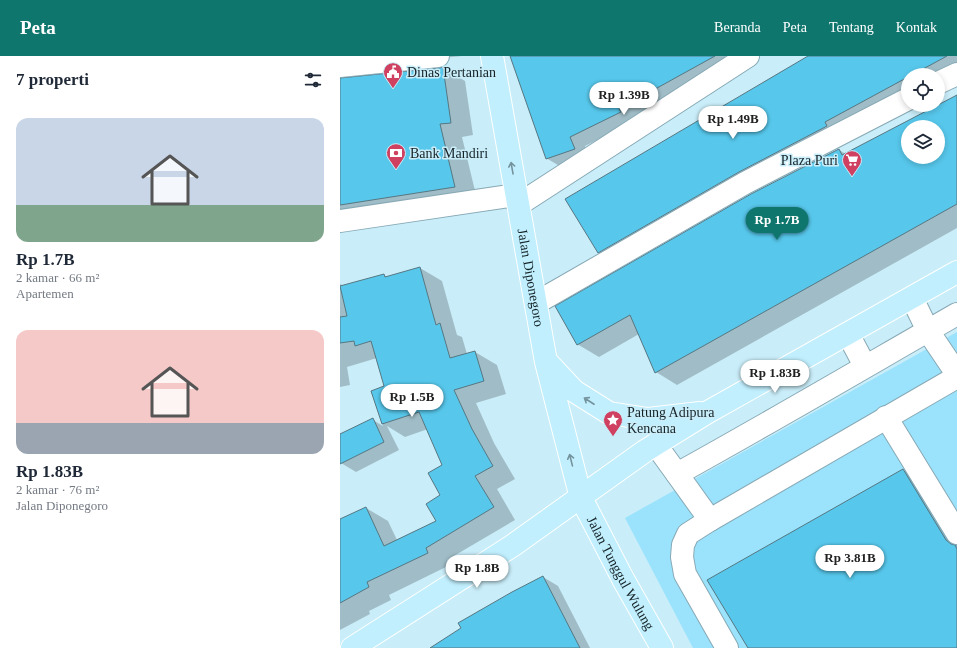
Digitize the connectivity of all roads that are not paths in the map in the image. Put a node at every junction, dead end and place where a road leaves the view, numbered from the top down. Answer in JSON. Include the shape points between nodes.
{"nodes":[{"id":1,"x":438,"y":56,"type":"edge"},
{"id":2,"x":492,"y":56,"type":"edge"},
{"id":3,"x":746,"y":57,"type":"edge"},
{"id":4,"x":340,"y":66,"type":"edge"},
{"id":5,"x":957,"y":74,"type":"edge"},
{"id":6,"x":945,"y":80,"type":"edge"},
{"id":7,"x":901,"y":103,"type":"edge"},
{"id":8,"x":517,"y":200,"type":"junction"},
{"id":9,"x":340,"y":221,"type":"edge"},
{"id":10,"x":957,"y":272,"type":"edge"},
{"id":11,"x":912,"y":298,"type":"junction"},
{"id":12,"x":536,"y":303,"type":"junction"},
{"id":13,"x":957,"y":314,"type":"edge"},
{"id":14,"x":928,"y":331,"type":"junction"},
{"id":15,"x":848,"y":334,"type":"junction"},
{"id":16,"x":546,"y":362,"type":"junction"},
{"id":17,"x":865,"y":366,"type":"junction"},
{"id":18,"x":957,"y":376,"type":"edge"},
{"id":19,"x":708,"y":412,"type":"junction"},
{"id":20,"x":886,"y":417,"type":"junction"},
{"id":21,"x":656,"y":444,"type":"junction"},
{"id":22,"x":677,"y":474,"type":"junction"},
{"id":23,"x":581,"y":498,"type":"junction"},
{"id":24,"x":710,"y":520,"type":"junction"},
{"id":25,"x":957,"y":533,"type":"edge"},
{"id":26,"x":352,"y":648,"type":"edge"},
{"id":27,"x":662,"y":648,"type":"edge"},
{"id":28,"x":727,"y":648,"type":"edge"}],
"edges":[{"from":1,"to":4,"type":"street"},
{"from":8,"to":2,"type":"main road","name":"Jalan Diponegoro","one_way":true},
{"from":3,"to":8,"type":"street"},
{"from":5,"to":6,"type":"street"},
{"from":7,"to":12,"type":"street","via":[[745,183]]},
{"from":8,"to":9,"type":"street"},
{"from":8,"to":12,"type":"main road","name":"Jalan Diponegoro"},
{"from":10,"to":11,"type":"main road"},
{"from":11,"to":14,"type":"street"},
{"from":11,"to":15,"type":"main road"},
{"from":12,"to":16,"type":"main road","name":"Jalan Diponegoro"},
{"from":13,"to":14,"type":"street"},
{"from":14,"to":17,"type":"street"},
{"from":14,"to":18,"type":"street"},
{"from":15,"to":17,"type":"street"},
{"from":15,"to":19,"type":"main road"},
{"from":19,"to":16,"type":"main road","one_way":true,"via":[[648,419],[609,413],[574,391]]},
{"from":23,"to":16,"type":"main road","name":"Jalan Diponegoro","one_way":true},
{"from":17,"to":22,"type":"street"},
{"from":18,"to":20,"type":"street"},
{"from":19,"to":21,"type":"main road"},
{"from":20,"to":24,"type":"street"},
{"from":20,"to":25,"type":"street"},
{"from":21,"to":22,"type":"street"},
{"from":21,"to":23,"type":"main road"},
{"from":22,"to":24,"type":"street"},
{"from":23,"to":26,"type":"main road","via":[[512,546]]},
{"from":23,"to":27,"type":"main road","name":"Jalan Tunggul Wulung"},
{"from":24,"to":28,"type":"street","via":[[688,534],[682,545],[682,557],[685,574]]}]}
